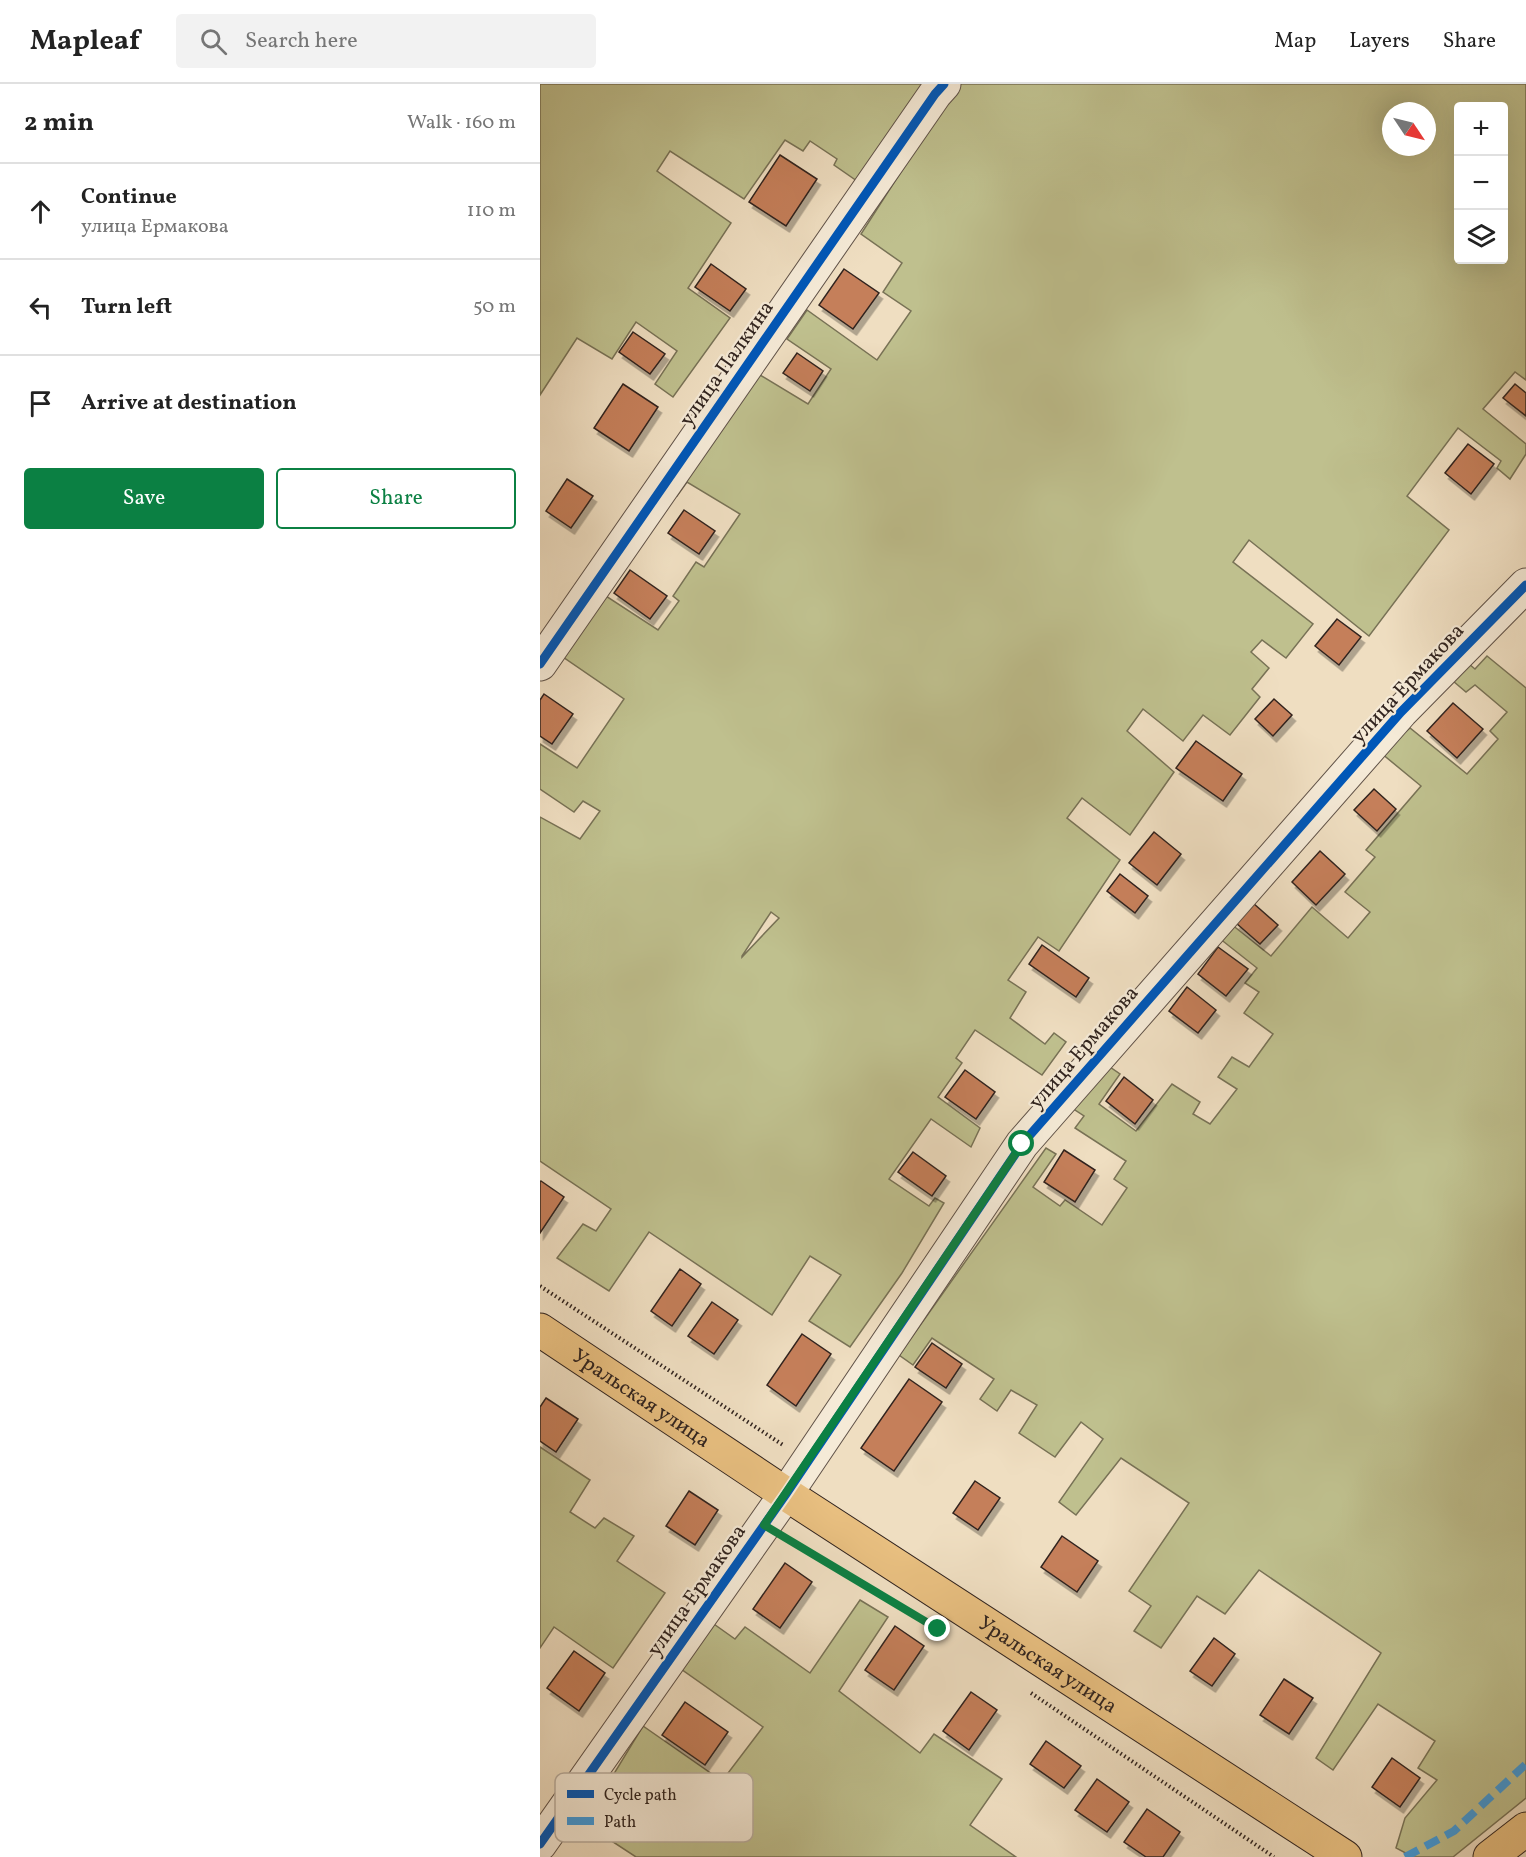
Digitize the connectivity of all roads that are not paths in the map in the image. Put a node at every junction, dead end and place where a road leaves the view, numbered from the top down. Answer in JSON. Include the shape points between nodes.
{"nodes":[{"id":1,"x":944,"y":84,"type":"edge"},
{"id":2,"x":1526,"y":585,"type":"edge"},
{"id":3,"x":540,"y":664,"type":"edge"},
{"id":4,"x":540,"y":1330,"type":"edge"},
{"id":5,"x":786,"y":1494,"type":"junction"},
{"id":6,"x":590,"y":1773,"type":"edge"},
{"id":7,"x":555,"y":1823,"type":"edge"},
{"id":8,"x":1526,"y":1829,"type":"edge"},
{"id":9,"x":540,"y":1844,"type":"edge"},
{"id":10,"x":1345,"y":1857,"type":"edge"},
{"id":11,"x":1490,"y":1857,"type":"edge"}],
"edges":[{"from":1,"to":3,"type":"street","name":"улица Палкина"},
{"from":2,"to":5,"type":"street","name":"улица Ермакова","via":[[1401,712],[1022,1144]]},
{"from":4,"to":5,"type":"main road","name":"Уральская улица"},
{"from":5,"to":6,"type":"street","name":"улица Ермакова"},
{"from":5,"to":10,"type":"main road","name":"Уральская улица"},
{"from":7,"to":9,"type":"street","name":"улица Ермакова"},
{"from":8,"to":11,"type":"main road"}]}
